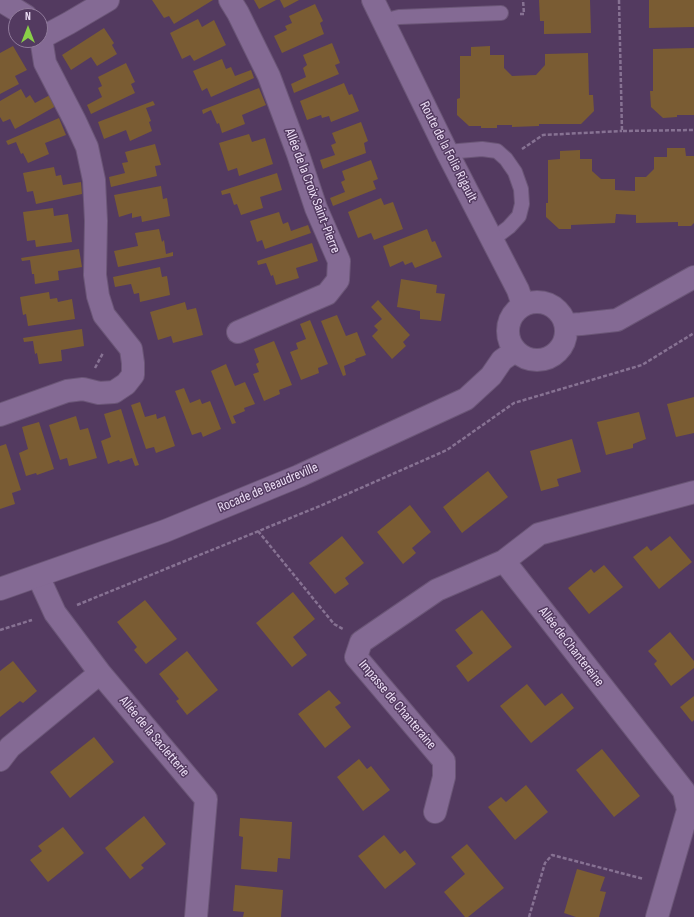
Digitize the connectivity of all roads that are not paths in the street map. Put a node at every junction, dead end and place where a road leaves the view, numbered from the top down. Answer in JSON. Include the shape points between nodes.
{"nodes":[{"id":1,"x":0,"y":0,"type":"edge"},
{"id":2,"x":108,"y":0,"type":"edge"},
{"id":3,"x":230,"y":0,"type":"edge"},
{"id":4,"x":373,"y":0,"type":"edge"},
{"id":5,"x":13,"y":8,"type":"edge"},
{"id":6,"x":502,"y":13,"type":"dead end"},
{"id":7,"x":383,"y":22,"type":"junction"},
{"id":8,"x":48,"y":34,"type":"edge"},
{"id":9,"x":42,"y":48,"type":"edge"},
{"id":10,"x":447,"y":152,"type":"junction"},
{"id":11,"x":492,"y":240,"type":"junction"},
{"id":12,"x":694,"y":277,"type":"edge"},
{"id":13,"x":523,"y":304,"type":"junction"},
{"id":14,"x":566,"y":325,"type":"junction"},
{"id":15,"x":238,"y":332,"type":"dead end"},
{"id":16,"x":515,"y":351,"type":"junction"},
{"id":17,"x":0,"y":415,"type":"edge"},
{"id":18,"x":694,"y":492,"type":"edge"},
{"id":19,"x":504,"y":561,"type":"junction"},
{"id":20,"x":38,"y":576,"type":"junction"},
{"id":21,"x":0,"y":588,"type":"edge"},
{"id":22,"x":100,"y":673,"type":"junction"},
{"id":23,"x":0,"y":760,"type":"edge"},
{"id":24,"x":436,"y":812,"type":"dead end"},
{"id":25,"x":196,"y":917,"type":"edge"},
{"id":26,"x":657,"y":917,"type":"edge"}],
"edges":[{"from":1,"to":5,"type":"street"},
{"from":2,"to":8,"type":"street"},
{"from":3,"to":15,"type":"street","name":"Allée de la Croix Saint-Pierre","via":[[269,76],[316,208],[339,260],[338,280],[328,294]]},
{"from":4,"to":7,"type":"street","name":"Route de la Folie Rigault"},
{"from":6,"to":7,"type":"lane","via":[[399,17]]},
{"from":7,"to":10,"type":"street","name":"Route de la Folie Rigault"},
{"from":9,"to":17,"type":"street","via":[[45,64],[87,147],[94,180],[95,275],[98,296],[104,315],[131,349],[133,375],[126,384],[114,392],[99,393],[83,389],[67,391]]},
{"from":10,"to":11,"type":"street","name":"Route de la Folie Rigault"},
{"from":10,"to":11,"type":"lane","via":[[482,149],[497,152],[506,159],[515,172],[521,189],[522,204],[519,216]]},
{"from":11,"to":13,"type":"street","name":"Route de la Folie Rigault"},
{"from":12,"to":14,"type":"street","via":[[617,320]]},
{"from":13,"to":14,"type":"street","via":[[549,304],[560,313]]},
{"from":13,"to":16,"type":"street","via":[[515,310],[507,326],[507,335]]},
{"from":14,"to":16,"type":"street","via":[[565,341],[560,350],[552,356],[532,360]]},
{"from":16,"to":20,"type":"street","name":"Rocade de Beaudreville","via":[[502,360],[491,376],[466,399],[292,479],[165,531]]},
{"from":18,"to":19,"type":"street","via":[[539,534]]},
{"from":19,"to":24,"type":"street","name":"Impasse de Chanteraine","via":[[437,590],[361,642],[356,657],[444,761],[444,777]]},
{"from":19,"to":26,"type":"street","name":"Allée de Chantereine","via":[[684,791],[688,810]]},
{"from":20,"to":21,"type":"street","name":"Rocade de Beaudreville"},
{"from":20,"to":22,"type":"street","name":"Allée de la Sacletterie","via":[[55,613]]},
{"from":22,"to":23,"type":"street","via":[[10,747]]},
{"from":22,"to":25,"type":"street","name":"Allée de la Sacletterie","via":[[206,799]]}]}
